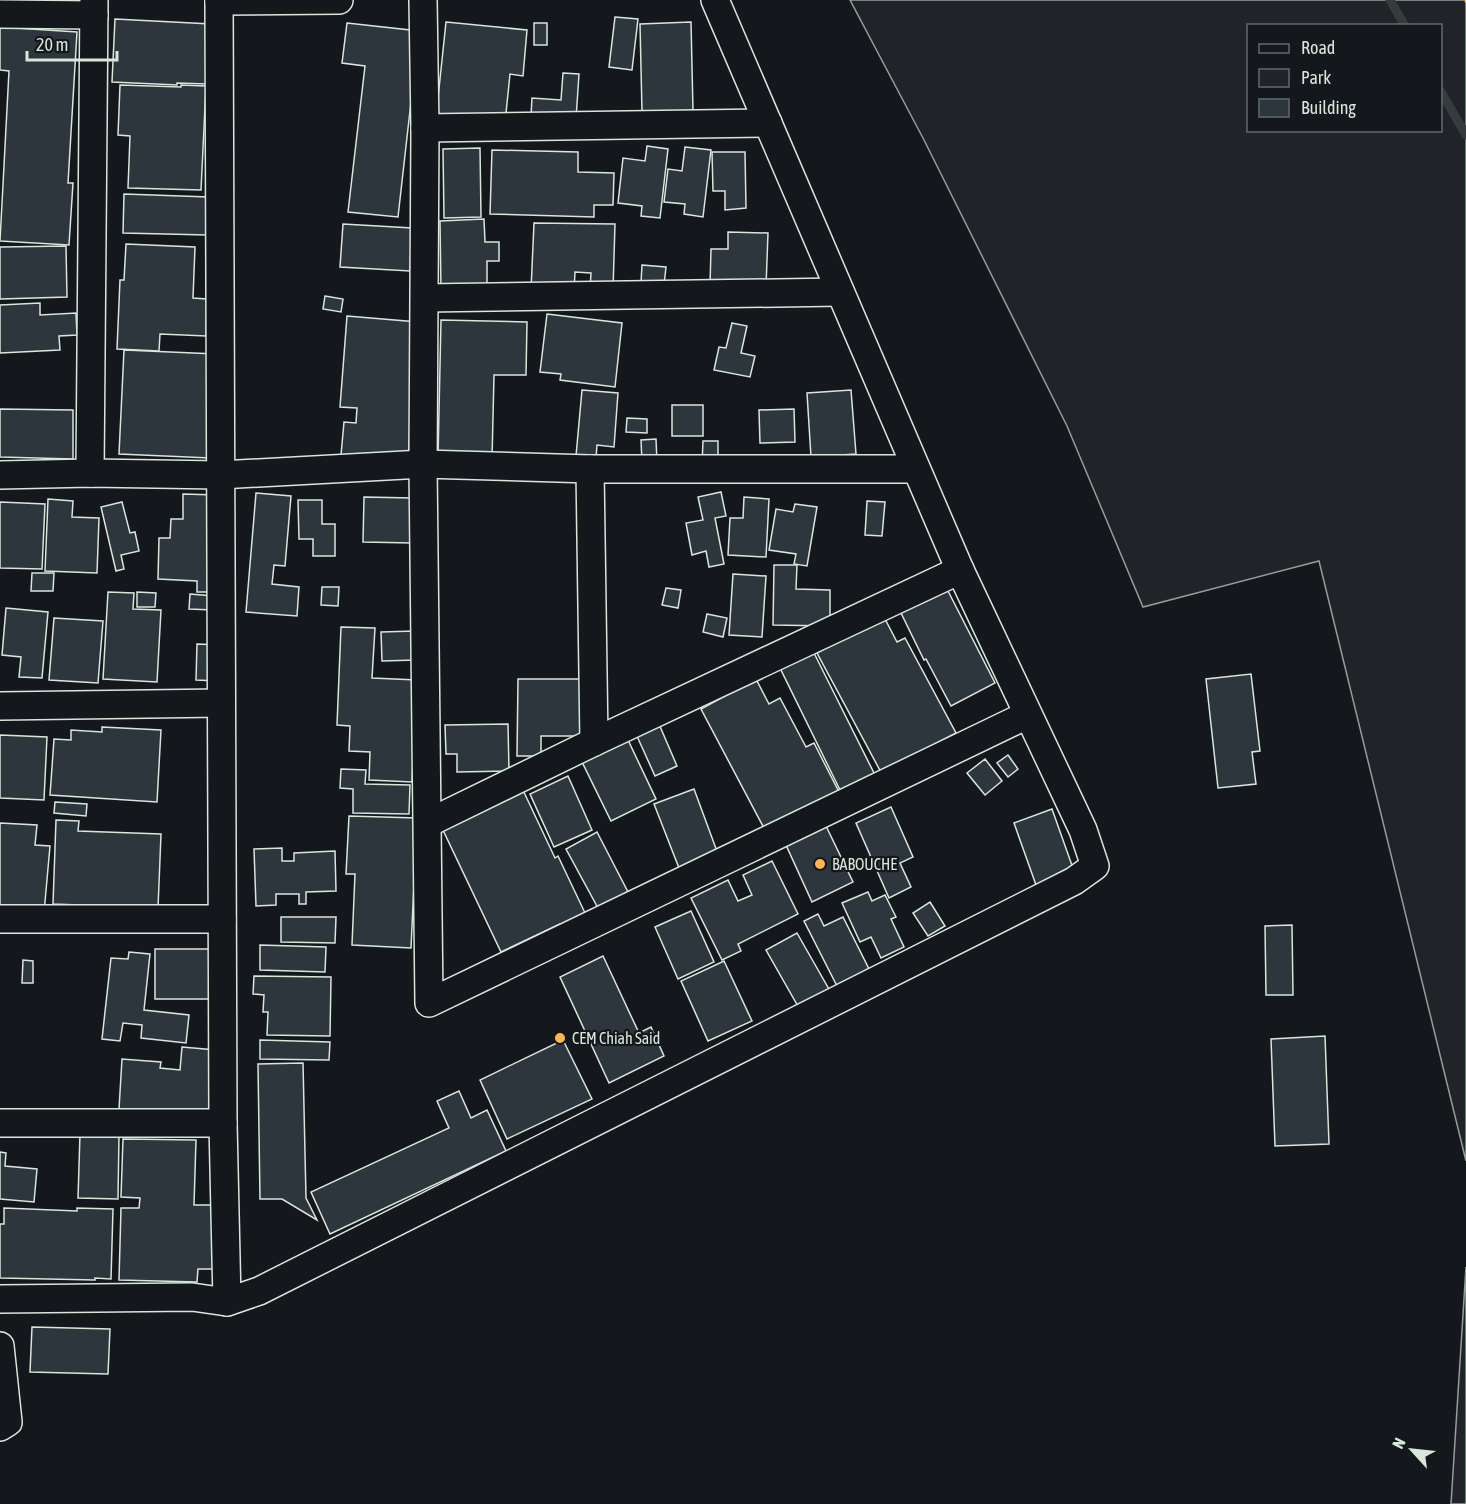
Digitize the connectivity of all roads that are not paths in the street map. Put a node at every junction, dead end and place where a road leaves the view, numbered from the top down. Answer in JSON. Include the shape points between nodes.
{"nodes":[{"id":1,"x":339,"y":0,"type":"edge"},
{"id":2,"x":423,"y":0,"type":"edge"},
{"id":3,"x":715,"y":0,"type":"edge"},
{"id":4,"x":219,"y":1,"type":"edge"},
{"id":5,"x":94,"y":8,"type":"edge"},
{"id":6,"x":0,"y":14,"type":"edge"},
{"id":7,"x":768,"y":123,"type":"junction"},
{"id":8,"x":425,"y":128,"type":"junction"},
{"id":9,"x":840,"y":292,"type":"junction"},
{"id":10,"x":425,"y":298,"type":"junction"},
{"id":11,"x":423,"y":464,"type":"junction"},
{"id":12,"x":590,"y":469,"type":"junction"},
{"id":13,"x":915,"y":470,"type":"junction"},
{"id":14,"x":90,"y":473,"type":"junction"},
{"id":15,"x":0,"y":475,"type":"edge"},
{"id":16,"x":220,"y":475,"type":"junction"},
{"id":17,"x":960,"y":570,"type":"junction"},
{"id":18,"x":221,"y":704,"type":"junction"},
{"id":19,"x":0,"y":706,"type":"edge"},
{"id":20,"x":1027,"y":715,"type":"junction"},
{"id":21,"x":594,"y":742,"type":"junction"},
{"id":22,"x":428,"y":823,"type":"junction"},
{"id":23,"x":0,"y":919,"type":"edge"},
{"id":24,"x":222,"y":919,"type":"junction"},
{"id":25,"x":0,"y":1123,"type":"edge"},
{"id":26,"x":223,"y":1123,"type":"junction"},
{"id":27,"x":0,"y":1299,"type":"edge"},
{"id":28,"x":227,"y":1302,"type":"junction"},
{"id":29,"x":0,"y":1347,"type":"edge"},
{"id":30,"x":0,"y":1426,"type":"edge"}],
"edges":[{"from":1,"to":4,"type":"street"},
{"from":2,"to":8,"type":"street"},
{"from":3,"to":7,"type":"street"},
{"from":4,"to":16,"type":"street"},
{"from":5,"to":6,"type":"street"},
{"from":5,"to":14,"type":"street"},
{"from":7,"to":8,"type":"street"},
{"from":7,"to":9,"type":"street"},
{"from":8,"to":10,"type":"street"},
{"from":9,"to":10,"type":"street"},
{"from":9,"to":13,"type":"street"},
{"from":10,"to":11,"type":"street"},
{"from":11,"to":12,"type":"street"},
{"from":11,"to":16,"type":"street"},
{"from":11,"to":22,"type":"street"},
{"from":12,"to":13,"type":"street"},
{"from":12,"to":21,"type":"street"},
{"from":13,"to":17,"type":"street"},
{"from":14,"to":15,"type":"street"},
{"from":14,"to":16,"type":"street"},
{"from":16,"to":18,"type":"street"},
{"from":17,"to":20,"type":"street"},
{"from":17,"to":21,"type":"street"},
{"from":18,"to":19,"type":"street"},
{"from":18,"to":24,"type":"street"},
{"from":20,"to":22,"type":"street","via":[[429,1003]]},
{"from":20,"to":28,"type":"street","via":[[1083,830],[1095,866],[1074,881],[259,1291]]},
{"from":21,"to":22,"type":"street"},
{"from":23,"to":24,"type":"street"},
{"from":24,"to":26,"type":"street"},
{"from":25,"to":26,"type":"street"},
{"from":26,"to":28,"type":"street"},
{"from":27,"to":28,"type":"street","via":[[192,1297]]},
{"from":29,"to":30,"type":"street","via":[[8,1422]]}]}
